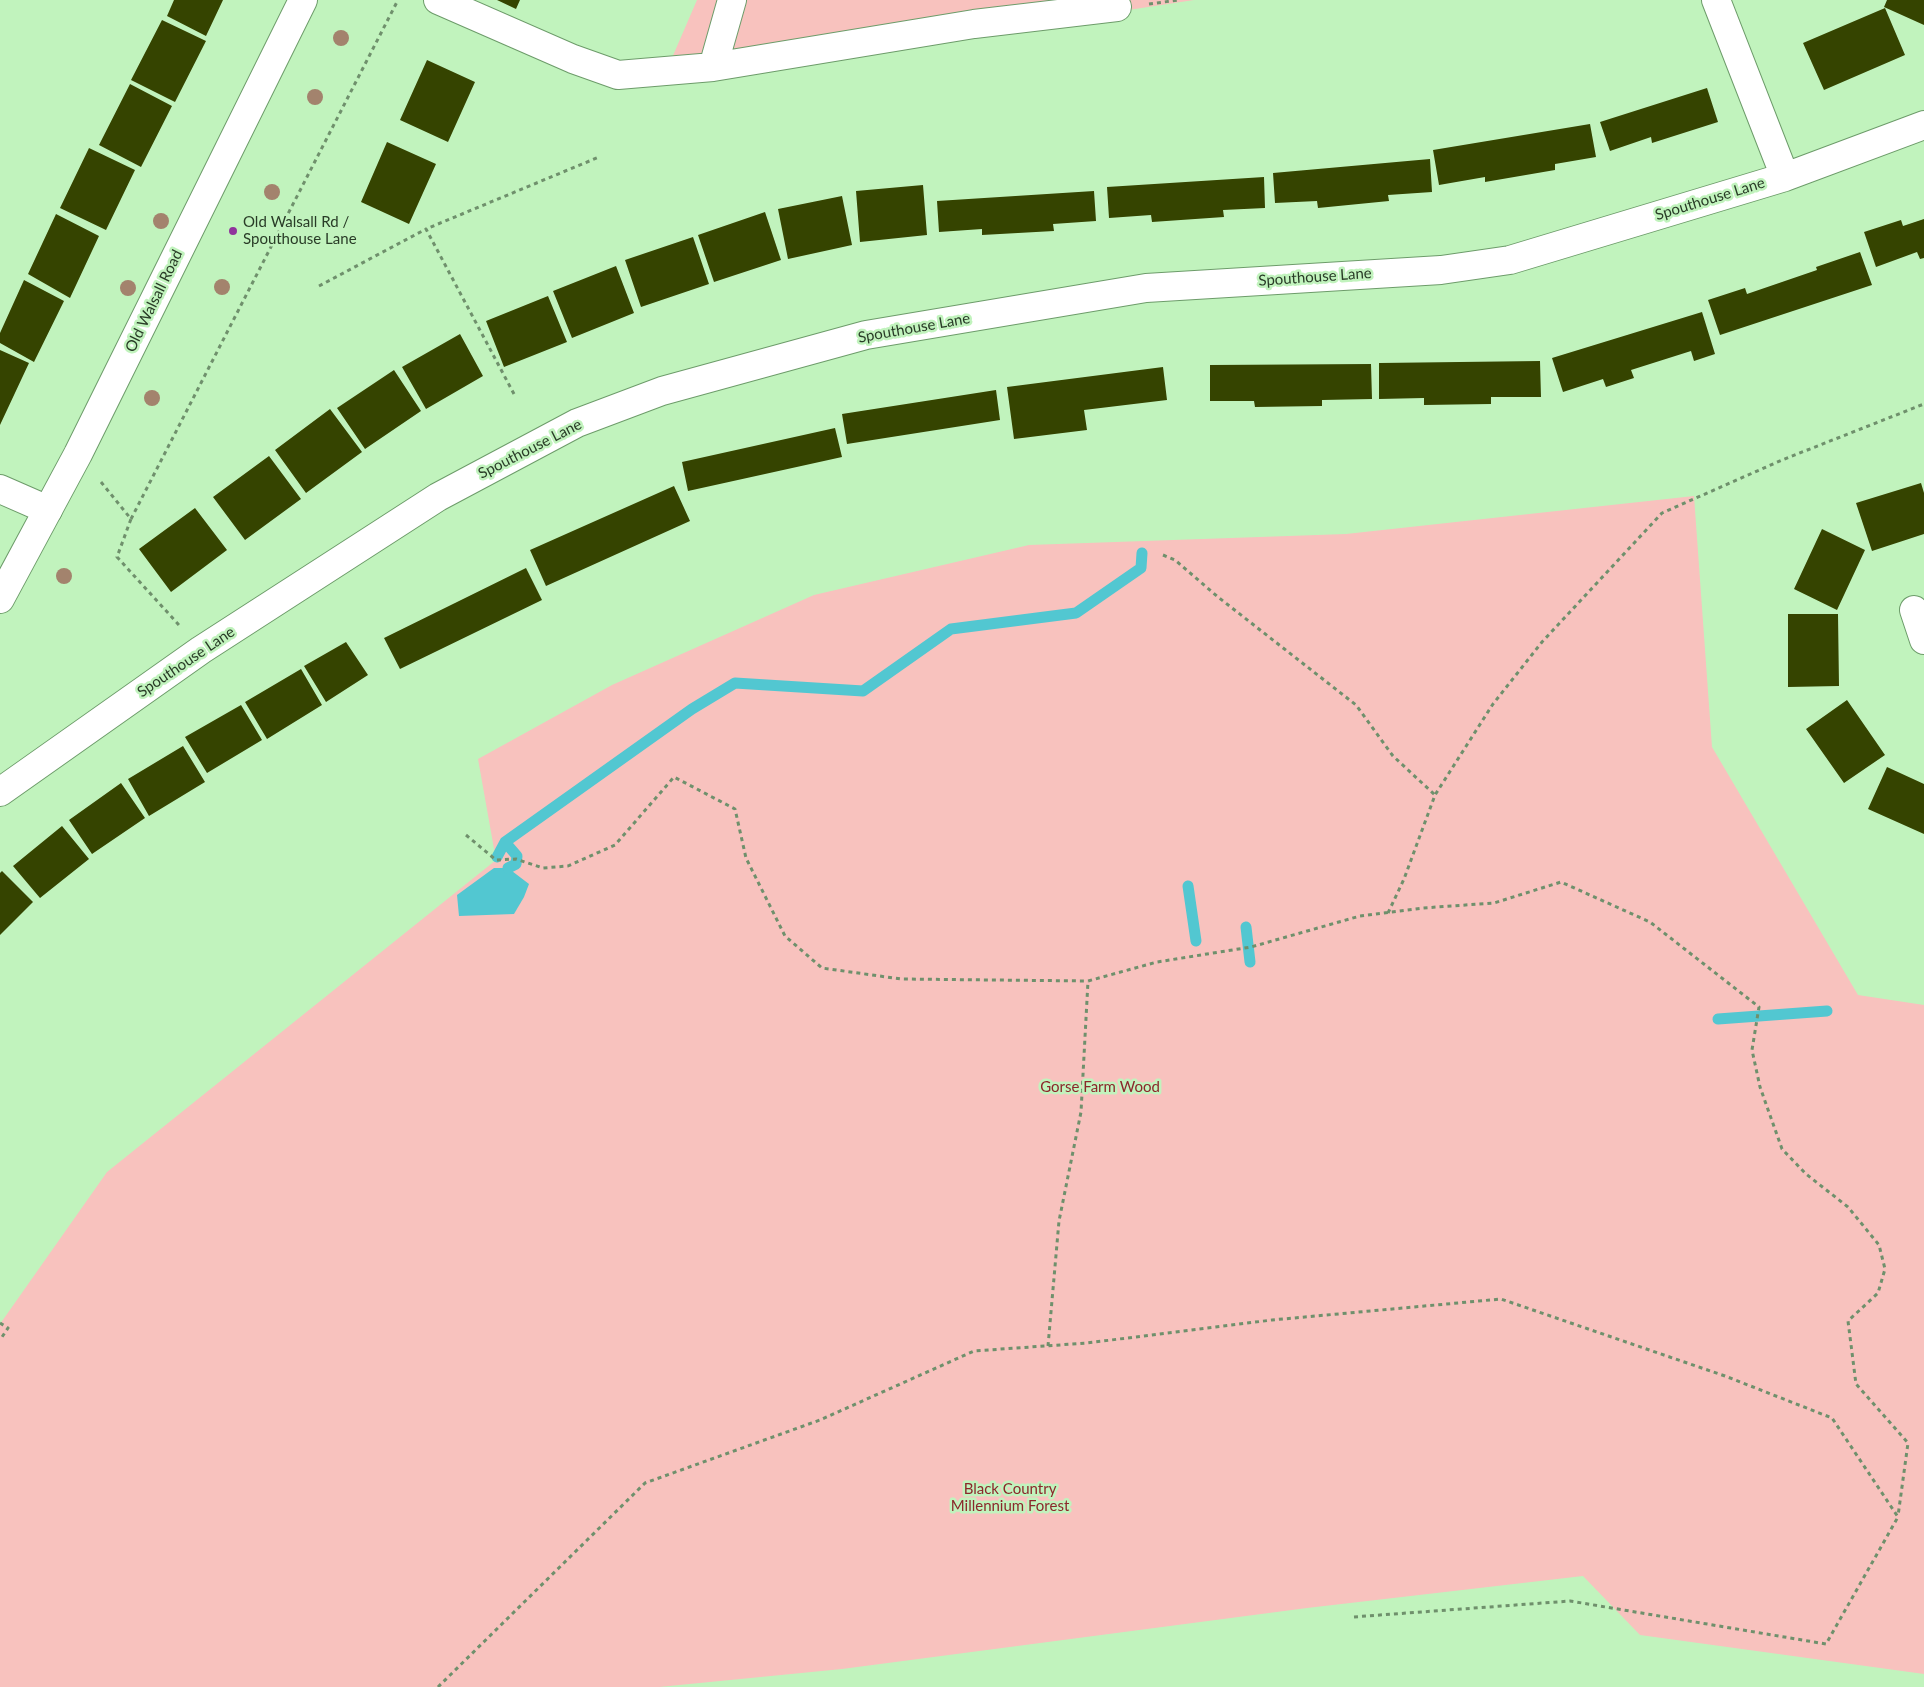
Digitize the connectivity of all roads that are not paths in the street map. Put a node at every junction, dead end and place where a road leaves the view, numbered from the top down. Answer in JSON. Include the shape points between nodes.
{"nodes":[{"id":1,"x":303,"y":0,"type":"edge"},
{"id":2,"x":438,"y":0,"type":"edge"},
{"id":3,"x":732,"y":0,"type":"edge"},
{"id":4,"x":1716,"y":0,"type":"edge"},
{"id":5,"x":1117,"y":8,"type":"dead end"},
{"id":6,"x":976,"y":12,"type":"edge"},
{"id":7,"x":713,"y":67,"type":"junction"},
{"id":8,"x":1924,"y":125,"type":"edge"},
{"id":9,"x":1785,"y":177,"type":"junction"},
{"id":10,"x":0,"y":489,"type":"edge"},
{"id":11,"x":48,"y":510,"type":"junction"},
{"id":12,"x":0,"y":599,"type":"edge"},
{"id":13,"x":1914,"y":610,"type":"dead end"},
{"id":14,"x":1924,"y":640,"type":"edge"},
{"id":15,"x":0,"y":792,"type":"edge"}],
"edges":[{"from":1,"to":11,"type":"street","name":"Old Walsall Road"},
{"from":2,"to":7,"type":"street","via":[[573,59],[618,75]]},
{"from":3,"to":7,"type":"street"},
{"from":4,"to":9,"type":"street"},
{"from":5,"to":6,"type":"street"},
{"from":6,"to":7,"type":"street"},
{"from":8,"to":9,"type":"street","name":"Spouthouse Lane"},
{"from":9,"to":15,"type":"street","name":"Spouthouse Lane","via":[[1510,260],[1441,270],[1146,288],[866,335],[662,392],[577,423],[438,497],[202,650]]},
{"from":10,"to":11,"type":"street"},
{"from":11,"to":12,"type":"street","name":"Old Walsall Road"},
{"from":13,"to":14,"type":"street"}]}
